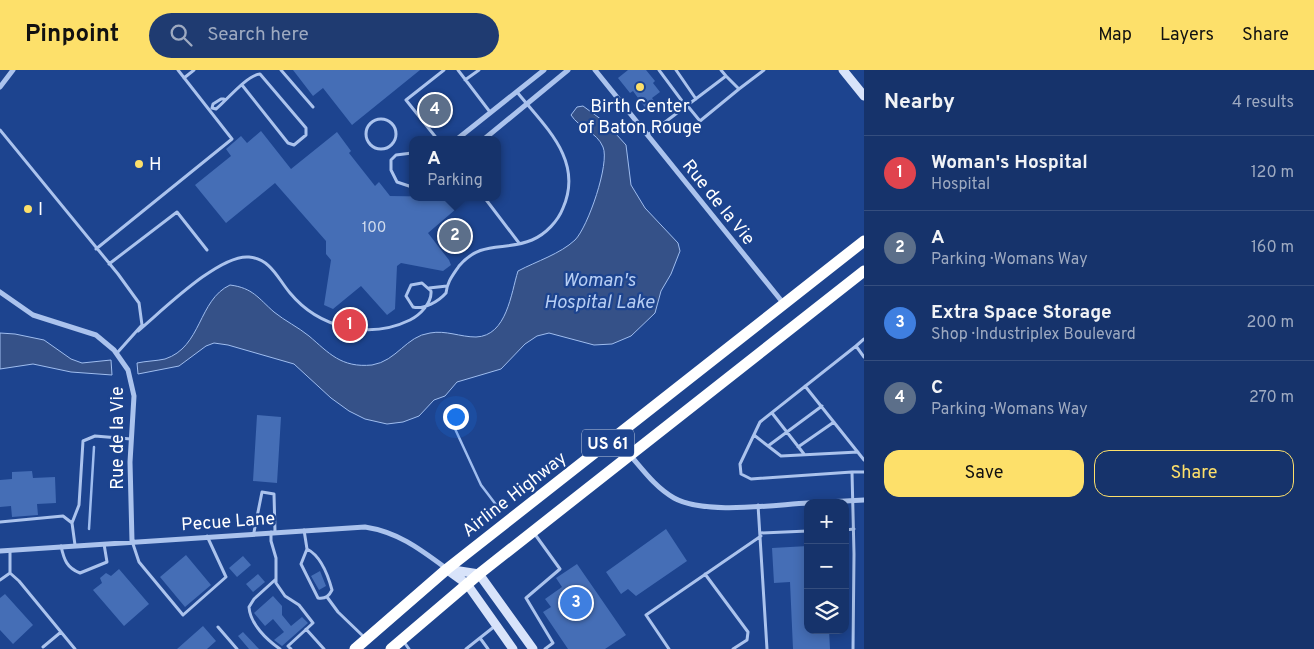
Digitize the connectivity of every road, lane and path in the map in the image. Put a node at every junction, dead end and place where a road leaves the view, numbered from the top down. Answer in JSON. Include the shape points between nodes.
{"nodes":[{"id":1,"x":13,"y":70,"type":"edge"},
{"id":2,"x":178,"y":70,"type":"edge"},
{"id":3,"x":194,"y":70,"type":"edge"},
{"id":4,"x":282,"y":70,"type":"edge"},
{"id":5,"x":444,"y":70,"type":"edge"},
{"id":6,"x":458,"y":70,"type":"edge"},
{"id":7,"x":479,"y":70,"type":"edge"},
{"id":8,"x":544,"y":70,"type":"edge"},
{"id":9,"x":568,"y":70,"type":"edge"},
{"id":10,"x":595,"y":70,"type":"edge"},
{"id":11,"x":659,"y":70,"type":"edge"},
{"id":12,"x":676,"y":70,"type":"edge"},
{"id":13,"x":721,"y":70,"type":"edge"},
{"id":14,"x":764,"y":70,"type":"edge"},
{"id":15,"x":843,"y":70,"type":"edge"},
{"id":16,"x":726,"y":76,"type":"junction"},
{"id":17,"x":184,"y":78,"type":"junction"},
{"id":18,"x":466,"y":80,"type":"junction"},
{"id":19,"x":242,"y":85,"type":"junction"},
{"id":20,"x":0,"y":87,"type":"edge"},
{"id":21,"x":739,"y":89,"type":"junction"},
{"id":22,"x":516,"y":92,"type":"junction"},
{"id":23,"x":864,"y":96,"type":"edge"},
{"id":24,"x":696,"y":99,"type":"junction"},
{"id":25,"x":527,"y":104,"type":"junction"},
{"id":26,"x":686,"y":105,"type":"junction"},
{"id":27,"x":313,"y":107,"type":"dead end"},
{"id":28,"x":211,"y":109,"type":"junction"},
{"id":29,"x":490,"y":112,"type":"junction"},
{"id":30,"x":0,"y":130,"type":"edge"},
{"id":31,"x":648,"y":135,"type":"junction"},
{"id":32,"x":435,"y":136,"type":"edge"},
{"id":33,"x":461,"y":136,"type":"edge"},
{"id":34,"x":488,"y":136,"type":"edge"},
{"id":35,"x":377,"y":149,"type":"joint"},
{"id":36,"x":409,"y":153,"type":"edge"},
{"id":37,"x":409,"y":186,"type":"edge"},
{"id":38,"x":487,"y":201,"type":"edge"},
{"id":39,"x":864,"y":241,"type":"edge"},
{"id":40,"x":519,"y":243,"type":"junction"},
{"id":41,"x":96,"y":249,"type":"junction"},
{"id":42,"x":207,"y":250,"type":"dead end"},
{"id":43,"x":109,"y":264,"type":"junction"},
{"id":44,"x":864,"y":271,"type":"edge"},
{"id":45,"x":447,"y":286,"type":"junction"},
{"id":46,"x":429,"y":288,"type":"junction"},
{"id":47,"x":0,"y":292,"type":"edge"},
{"id":48,"x":784,"y":304,"type":"junction"},
{"id":49,"x":425,"y":306,"type":"junction"},
{"id":50,"x":138,"y":331,"type":"junction"},
{"id":51,"x":864,"y":339,"type":"edge"},
{"id":52,"x":856,"y":346,"type":"junction"},
{"id":53,"x":117,"y":353,"type":"junction"},
{"id":54,"x":864,"y":356,"type":"edge"},
{"id":55,"x":806,"y":386,"type":"junction"},
{"id":56,"x":822,"y":406,"type":"junction"},
{"id":57,"x":772,"y":413,"type":"junction"},
{"id":58,"x":834,"y":422,"type":"junction"},
{"id":59,"x":786,"y":432,"type":"junction"},
{"id":60,"x":754,"y":435,"type":"junction"},
{"id":61,"x":131,"y":438,"type":"junction"},
{"id":62,"x":768,"y":446,"type":"junction"},
{"id":63,"x":798,"y":447,"type":"junction"},
{"id":64,"x":858,"y":452,"type":"junction"},
{"id":65,"x":630,"y":454,"type":"junction"},
{"id":66,"x":804,"y":455,"type":"junction"},
{"id":67,"x":864,"y":460,"type":"edge"},
{"id":68,"x":852,"y":472,"type":"junction"},
{"id":69,"x":864,"y":472,"type":"edge"},
{"id":70,"x":849,"y":500,"type":"edge"},
{"id":71,"x":854,"y":500,"type":"junction"},
{"id":72,"x":864,"y":500,"type":"edge"},
{"id":73,"x":804,"y":503,"type":"edge"},
{"id":74,"x":758,"y":505,"type":"junction"},
{"id":75,"x":0,"y":522,"type":"edge"},
{"id":76,"x":72,"y":523,"type":"junction"},
{"id":77,"x":304,"y":529,"type":"junction"},
{"id":78,"x":854,"y":529,"type":"junction"},
{"id":79,"x":849,"y":530,"type":"edge"},
{"id":80,"x":273,"y":531,"type":"junction"},
{"id":81,"x":533,"y":531,"type":"junction"},
{"id":82,"x":804,"y":531,"type":"edge"},
{"id":83,"x":254,"y":532,"type":"junction"},
{"id":84,"x":760,"y":534,"type":"junction"},
{"id":85,"x":207,"y":536,"type":"junction"},
{"id":86,"x":132,"y":541,"type":"junction"},
{"id":87,"x":104,"y":543,"type":"junction"},
{"id":88,"x":75,"y":545,"type":"junction"},
{"id":89,"x":61,"y":546,"type":"junction"},
{"id":90,"x":306,"y":549,"type":"junction"},
{"id":91,"x":0,"y":550,"type":"edge"},
{"id":92,"x":10,"y":550,"type":"junction"},
{"id":93,"x":447,"y":569,"type":"junction"},
{"id":94,"x":10,"y":573,"type":"junction"},
{"id":95,"x":479,"y":574,"type":"junction"},
{"id":96,"x":705,"y":574,"type":"junction"},
{"id":97,"x":276,"y":579,"type":"junction"},
{"id":98,"x":0,"y":580,"type":"edge"},
{"id":99,"x":467,"y":584,"type":"junction"},
{"id":100,"x":327,"y":597,"type":"junction"},
{"id":101,"x":496,"y":625,"type":"junction"},
{"id":102,"x":218,"y":627,"type":"dead end"},
{"id":103,"x":306,"y":629,"type":"junction"},
{"id":104,"x":61,"y":632,"type":"junction"},
{"id":105,"x":480,"y":638,"type":"junction"},
{"id":106,"x":366,"y":639,"type":"junction"},
{"id":107,"x":406,"y":644,"type":"edge"},
{"id":108,"x":43,"y":647,"type":"dead end"},
{"id":109,"x":289,"y":647,"type":"edge"},
{"id":110,"x":75,"y":649,"type":"edge"},
{"id":111,"x":237,"y":649,"type":"edge"},
{"id":112,"x":280,"y":649,"type":"edge"},
{"id":113,"x":284,"y":649,"type":"edge"},
{"id":114,"x":324,"y":649,"type":"edge"},
{"id":115,"x":354,"y":649,"type":"edge"},
{"id":116,"x":391,"y":649,"type":"edge"},
{"id":117,"x":466,"y":649,"type":"edge"},
{"id":118,"x":488,"y":649,"type":"edge"},
{"id":119,"x":513,"y":649,"type":"edge"},
{"id":120,"x":533,"y":649,"type":"edge"},
{"id":121,"x":545,"y":649,"type":"edge"},
{"id":122,"x":669,"y":649,"type":"edge"},
{"id":123,"x":733,"y":649,"type":"edge"},
{"id":124,"x":767,"y":649,"type":"edge"},
{"id":125,"x":852,"y":649,"type":"edge"}],
"edges":[{"from":1,"to":20,"type":"street"},
{"from":2,"to":17,"type":"lane"},
{"from":3,"to":17,"type":"lane"},
{"from":4,"to":27,"type":"lane"},
{"from":5,"to":32,"type":"lane","via":[[406,100]]},
{"from":6,"to":18,"type":"lane"},
{"from":7,"to":18,"type":"lane"},
{"from":8,"to":22,"type":"street"},
{"from":9,"to":25,"type":"street"},
{"from":10,"to":31,"type":"street","name":"Rue de la Vie"},
{"from":11,"to":26,"type":"lane"},
{"from":12,"to":24,"type":"lane"},
{"from":13,"to":16,"type":"lane"},
{"from":14,"to":21,"type":"lane"},
{"from":15,"to":23,"type":"street"},
{"from":16,"to":21,"type":"lane"},
{"from":16,"to":24,"type":"lane"},
{"from":17,"to":28,"type":"lane"},
{"from":18,"to":29,"type":"lane"},
{"from":19,"to":19,"type":"lane","via":[[256,74],[263,76],[306,128],[306,135],[294,145],[288,143]]},
{"from":19,"to":28,"type":"lane","via":[[213,104]]},
{"from":21,"to":26,"type":"lane","via":[[700,121]]},
{"from":22,"to":25,"type":"lane"},
{"from":22,"to":29,"type":"street"},
{"from":24,"to":26,"type":"lane"},
{"from":25,"to":34,"type":"street"},
{"from":25,"to":40,"type":"lane","via":[[563,151],[570,173],[568,198],[561,213],[549,229],[532,240]]},
{"from":26,"to":31,"type":"lane"},
{"from":28,"to":41,"type":"lane","via":[[232,139]]},
{"from":29,"to":33,"type":"street"},
{"from":30,"to":41,"type":"lane"},
{"from":31,"to":48,"type":"street","name":"Rue de la Vie"},
{"from":35,"to":35,"type":"lane","via":[[388,148],[395,141],[396,131],[387,119],[377,119],[366,129],[369,143]]},
{"from":36,"to":37,"type":"lane","via":[[396,155],[390,165],[398,182]]},
{"from":38,"to":40,"type":"lane"},
{"from":39,"to":48,"type":"highway","name":"Airline Highway","number":"US 61"},
{"from":40,"to":45,"type":"lane","via":[[490,246],[475,252]]},
{"from":41,"to":43,"type":"lane"},
{"from":42,"to":43,"type":"lane","via":[[177,212]]},
{"from":43,"to":50,"type":"lane","via":[[139,304],[142,325]]},
{"from":44,"to":65,"type":"highway","number":"US 61"},
{"from":45,"to":46,"type":"lane"},
{"from":45,"to":49,"type":"lane","via":[[443,297]]},
{"from":46,"to":49,"type":"lane","via":[[431,300]]},
{"from":46,"to":49,"type":"lane","via":[[418,282],[407,292],[407,300],[413,306]]},
{"from":47,"to":53,"type":"street","name":"Rue de la Vie","via":[[33,315],[88,330]]},
{"from":48,"to":93,"type":"highway","name":"Airline Highway","number":"US 61"},
{"from":49,"to":50,"type":"lane","via":[[416,317],[386,328],[344,328],[301,304],[269,264],[249,257],[221,263]]},
{"from":50,"to":53,"type":"lane"},
{"from":51,"to":52,"type":"lane"},
{"from":52,"to":54,"type":"lane"},
{"from":52,"to":55,"type":"lane"},
{"from":53,"to":61,"type":"street","name":"Rue de la Vie","via":[[128,370],[134,396]]},
{"from":55,"to":56,"type":"lane"},
{"from":55,"to":57,"type":"lane"},
{"from":56,"to":58,"type":"lane"},
{"from":56,"to":59,"type":"lane"},
{"from":57,"to":59,"type":"lane"},
{"from":57,"to":60,"type":"lane","via":[[760,422]]},
{"from":58,"to":63,"type":"lane"},
{"from":58,"to":64,"type":"lane"},
{"from":59,"to":62,"type":"lane"},
{"from":59,"to":63,"type":"lane"},
{"from":60,"to":62,"type":"lane"},
{"from":60,"to":68,"type":"lane","via":[[740,464],[741,474],[746,478]]},
{"from":61,"to":76,"type":"lane","via":[[94,436],[83,441],[79,505]]},
{"from":61,"to":86,"type":"street","name":"Rue de la Vie"},
{"from":62,"to":66,"type":"lane","via":[[781,456]]},
{"from":63,"to":66,"type":"lane"},
{"from":64,"to":66,"type":"lane"},
{"from":64,"to":67,"type":"lane"},
{"from":65,"to":74,"type":"street","via":[[654,482],[683,502],[708,507]]},
{"from":65,"to":81,"type":"highway","number":"US 61"},
{"from":68,"to":69,"type":"lane"},
{"from":68,"to":71,"type":"lane"},
{"from":70,"to":71,"type":"street"},
{"from":71,"to":72,"type":"street"},
{"from":71,"to":78,"type":"lane"},
{"from":73,"to":74,"type":"street"},
{"from":74,"to":84,"type":"lane"},
{"from":75,"to":76,"type":"lane","via":[[64,516]]},
{"from":76,"to":88,"type":"lane"},
{"from":77,"to":80,"type":"street","name":"Pecue Lane"},
{"from":77,"to":90,"type":"lane"},
{"from":77,"to":93,"type":"street","name":"Pecue Lane","via":[[379,529],[410,542]]},
{"from":78,"to":79,"type":"lane"},
{"from":78,"to":125,"type":"lane"},
{"from":80,"to":83,"type":"street","name":"Pecue Lane"},
{"from":80,"to":83,"type":"lane","via":[[274,494],[262,492]]},
{"from":80,"to":97,"type":"lane","via":[[271,541],[276,558]]},
{"from":81,"to":95,"type":"highway","number":"US 61"},
{"from":81,"to":121,"type":"lane","via":[[560,569],[526,598],[553,643]]},
{"from":82,"to":84,"type":"lane"},
{"from":83,"to":85,"type":"street","name":"Pecue Lane"},
{"from":84,"to":96,"type":"lane"},
{"from":84,"to":124,"type":"lane"},
{"from":85,"to":86,"type":"street","name":"Pecue Lane"},
{"from":85,"to":86,"type":"lane","via":[[226,577],[183,615],[139,562]]},
{"from":86,"to":87,"type":"street","name":"Pecue Lane"},
{"from":87,"to":88,"type":"street","name":"Pecue Lane"},
{"from":87,"to":89,"type":"lane","via":[[107,562],[80,573],[64,561]]},
{"from":88,"to":89,"type":"street","name":"Pecue Lane"},
{"from":89,"to":92,"type":"street","name":"Pecue Lane"},
{"from":90,"to":100,"type":"lane","via":[[315,554],[329,579],[332,590]]},
{"from":90,"to":100,"type":"lane","via":[[301,564],[318,598]]},
{"from":91,"to":92,"type":"street","name":"Pecue Lane"},
{"from":92,"to":94,"type":"lane"},
{"from":93,"to":95,"type":"street"},
{"from":93,"to":99,"type":"street"},
{"from":93,"to":106,"type":"highway","name":"Airline Highway","number":"US 61"},
{"from":94,"to":98,"type":"lane"},
{"from":94,"to":104,"type":"lane"},
{"from":95,"to":99,"type":"highway","number":"US 61"},
{"from":95,"to":120,"type":"street"},
{"from":96,"to":122,"type":"lane","via":[[646,615]]},
{"from":96,"to":123,"type":"lane","via":[[748,632],[747,640]]},
{"from":97,"to":103,"type":"lane","via":[[285,596],[298,605],[312,623]]},
{"from":97,"to":112,"type":"lane","via":[[249,607],[261,631]]},
{"from":99,"to":101,"type":"street"},
{"from":99,"to":107,"type":"highway","number":"US 61"},
{"from":100,"to":106,"type":"lane"},
{"from":101,"to":105,"type":"lane"},
{"from":101,"to":119,"type":"street"},
{"from":102,"to":111,"type":"lane"},
{"from":103,"to":109,"type":"lane"},
{"from":103,"to":114,"type":"lane"},
{"from":104,"to":108,"type":"lane"},
{"from":104,"to":110,"type":"lane"},
{"from":105,"to":117,"type":"lane"},
{"from":105,"to":118,"type":"lane"},
{"from":106,"to":115,"type":"highway","name":"Airline Highway","number":"US 61"},
{"from":107,"to":116,"type":"highway","number":"US 61"},
{"from":109,"to":113,"type":"lane"}]}
